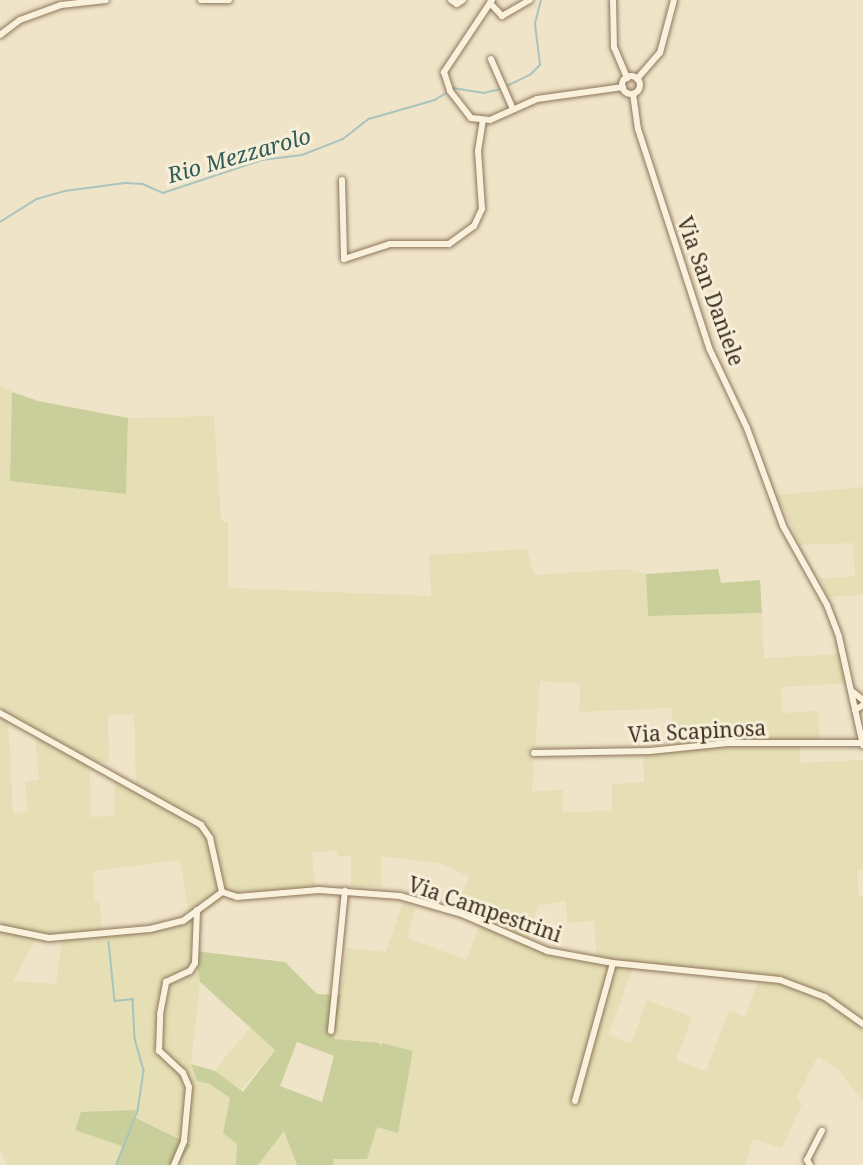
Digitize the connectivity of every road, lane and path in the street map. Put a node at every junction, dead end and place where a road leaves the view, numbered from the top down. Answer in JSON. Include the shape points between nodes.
{"nodes":[{"id":1,"x":106,"y":0,"type":"edge"},
{"id":2,"x":201,"y":0,"type":"edge"},
{"id":3,"x":229,"y":0,"type":"edge"},
{"id":4,"x":451,"y":0,"type":"edge"},
{"id":5,"x":463,"y":0,"type":"edge"},
{"id":6,"x":530,"y":0,"type":"edge"},
{"id":7,"x":613,"y":0,"type":"edge"},
{"id":8,"x":674,"y":0,"type":"edge"},
{"id":9,"x":491,"y":2,"type":"edge"},
{"id":10,"x":0,"y":35,"type":"edge"},
{"id":11,"x":491,"y":58,"type":"dead end"},
{"id":12,"x":627,"y":78,"type":"junction"},
{"id":13,"x":637,"y":79,"type":"junction"},
{"id":14,"x":623,"y":87,"type":"junction"},
{"id":15,"x":633,"y":94,"type":"junction"},
{"id":16,"x":513,"y":109,"type":"junction"},
{"id":17,"x":483,"y":120,"type":"junction"},
{"id":18,"x":342,"y":180,"type":"dead end"},
{"id":19,"x":853,"y":692,"type":"junction"},
{"id":20,"x":863,"y":703,"type":"edge"},
{"id":21,"x":855,"y":710,"type":"junction"},
{"id":22,"x":0,"y":712,"type":"edge"},
{"id":23,"x":863,"y":714,"type":"edge"},
{"id":24,"x":863,"y":728,"type":"edge"},
{"id":25,"x":862,"y":742,"type":"edge"},
{"id":26,"x":534,"y":753,"type":"dead end"},
{"id":27,"x":345,"y":891,"type":"junction"},
{"id":28,"x":222,"y":892,"type":"junction"},
{"id":29,"x":197,"y":910,"type":"junction"},
{"id":30,"x":0,"y":928,"type":"edge"},
{"id":31,"x":613,"y":963,"type":"junction"},
{"id":32,"x":863,"y":1024,"type":"edge"},
{"id":33,"x":331,"y":1031,"type":"dead end"},
{"id":34,"x":574,"y":1101,"type":"dead end"},
{"id":35,"x":822,"y":1131,"type":"dead end"},
{"id":36,"x":174,"y":1165,"type":"edge"},
{"id":37,"x":810,"y":1165,"type":"edge"}],
"edges":[{"from":1,"to":10,"type":"street","via":[[50,9],[20,20]]},
{"from":2,"to":3,"type":"street"},
{"from":4,"to":5,"type":"street","via":[[457,4]]},
{"from":6,"to":9,"type":"street","via":[[502,16]]},
{"from":7,"to":12,"type":"street","via":[[614,47]]},
{"from":8,"to":13,"type":"street","via":[[660,53]]},
{"from":9,"to":17,"type":"street","via":[[443,75],[471,118]]},
{"from":11,"to":16,"type":"street"},
{"from":12,"to":13,"type":"street"},
{"from":12,"to":14,"type":"street"},
{"from":13,"to":15,"type":"street","via":[[640,86]]},
{"from":14,"to":15,"type":"street"},
{"from":14,"to":16,"type":"street","via":[[554,96]]},
{"from":15,"to":19,"type":"street","name":"Via San Daniele","via":[[638,129],[710,350],[747,428],[783,526],[835,626]]},
{"from":16,"to":17,"type":"street"},
{"from":17,"to":18,"type":"street","via":[[478,151],[482,209],[474,225],[449,244],[390,244],[344,259]]},
{"from":19,"to":20,"type":"street"},
{"from":19,"to":21,"type":"street","name":"Via San Daniele"},
{"from":20,"to":21,"type":"street"},
{"from":21,"to":23,"type":"street"},
{"from":21,"to":25,"type":"street","name":"Via San Daniele"},
{"from":22,"to":28,"type":"street","via":[[201,825],[210,838]]},
{"from":24,"to":25,"type":"street"},
{"from":25,"to":26,"type":"street","name":"Via Scapinosa","via":[[728,743],[650,751]]},
{"from":27,"to":28,"type":"street","name":"Via Campestrini","via":[[246,898]]},
{"from":27,"to":31,"type":"street","name":"Via Campestrini","via":[[423,901],[482,922],[527,945]]},
{"from":27,"to":33,"type":"street"},
{"from":28,"to":29,"type":"street"},
{"from":29,"to":30,"type":"street","via":[[176,924],[91,937],[38,938]]},
{"from":29,"to":36,"type":"street","via":[[195,963],[190,971],[166,982],[161,1005],[159,1051],[183,1073],[189,1087],[184,1141]]},
{"from":31,"to":32,"type":"street","name":"Via Campestrini","via":[[780,980],[825,997]]},
{"from":31,"to":34,"type":"street"},
{"from":35,"to":37,"type":"street","via":[[807,1160]]}]}
